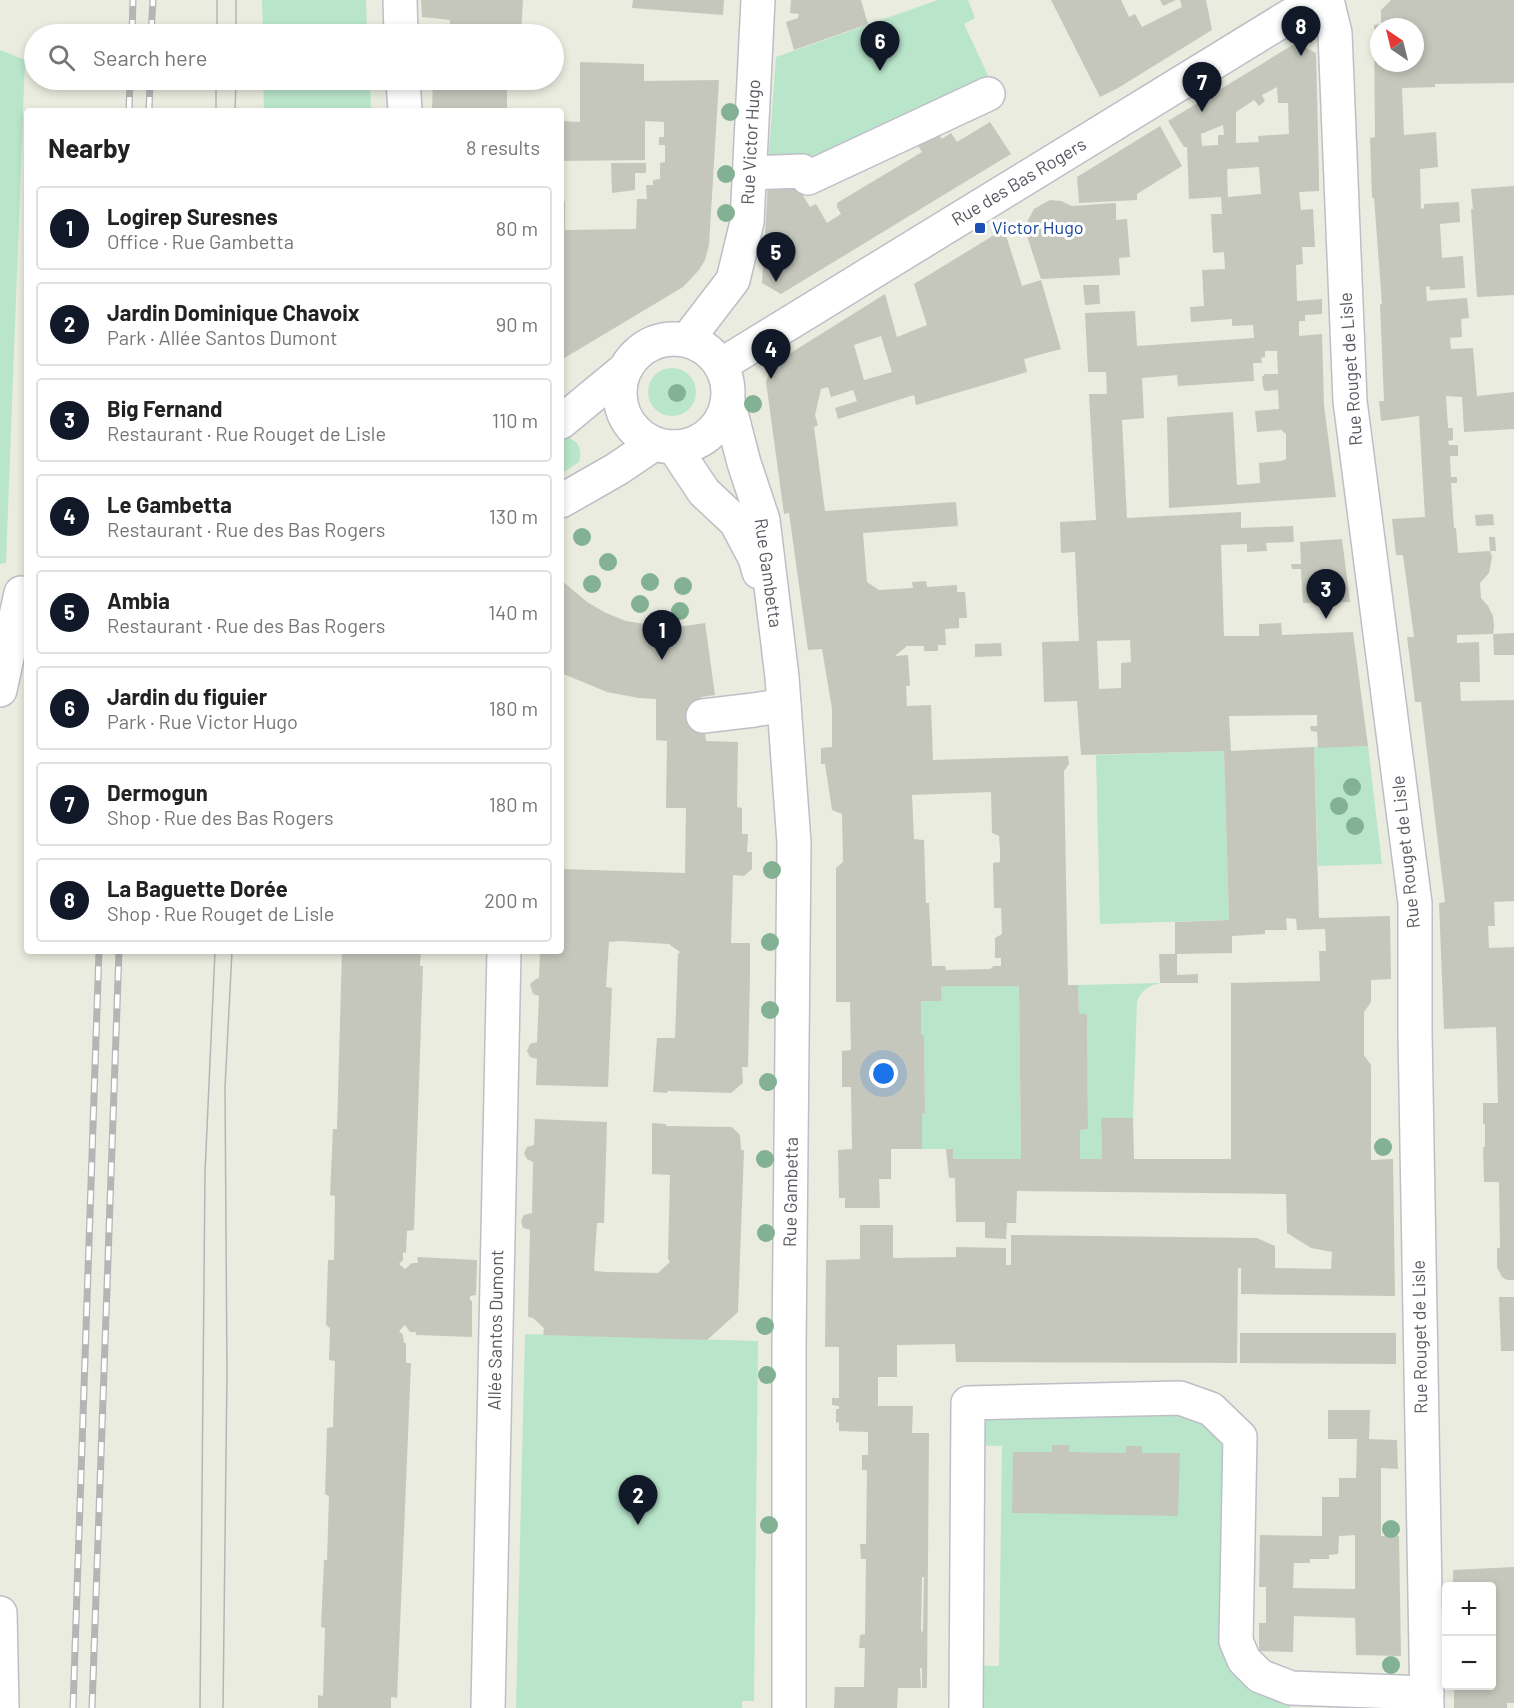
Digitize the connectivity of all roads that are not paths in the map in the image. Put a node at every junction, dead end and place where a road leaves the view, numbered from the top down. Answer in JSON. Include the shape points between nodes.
{"nodes":[{"id":1,"x":400,"y":0,"type":"edge"},
{"id":2,"x":758,"y":0,"type":"edge"},
{"id":3,"x":1316,"y":0,"type":"edge"},
{"id":4,"x":1327,"y":0,"type":"edge"},
{"id":5,"x":401,"y":24,"type":"edge"},
{"id":6,"x":404,"y":90,"type":"edge"},
{"id":7,"x":988,"y":94,"type":"dead end"},
{"id":8,"x":405,"y":108,"type":"edge"},
{"id":9,"x":749,"y":172,"type":"junction"},
{"id":10,"x":687,"y":340,"type":"junction"},
{"id":11,"x":721,"y":365,"type":"junction"},
{"id":12,"x":624,"y":370,"type":"junction"},
{"id":13,"x":728,"y":401,"type":"junction"},
{"id":14,"x":564,"y":420,"type":"edge"},
{"id":15,"x":664,"y":446,"type":"junction"},
{"id":16,"x":564,"y":499,"type":"edge"},
{"id":17,"x":16,"y":593,"type":"edge"},
{"id":18,"x":0,"y":690,"type":"edge"},
{"id":19,"x":783,"y":691,"type":"junction"},
{"id":20,"x":703,"y":716,"type":"dead end"},
{"id":21,"x":504,"y":954,"type":"edge"},
{"id":22,"x":0,"y":1613,"type":"edge"},
{"id":23,"x":1427,"y":1701,"type":"edge"},
{"id":24,"x":2,"y":1708,"type":"edge"},
{"id":25,"x":488,"y":1708,"type":"edge"},
{"id":26,"x":789,"y":1708,"type":"edge"},
{"id":27,"x":966,"y":1708,"type":"edge"}],
"edges":[{"from":1,"to":5,"type":"street"},
{"from":2,"to":9,"type":"street","name":"Rue Victor Hugo"},
{"from":3,"to":11,"type":"street","name":"Rue des Bas Rogers"},
{"from":4,"to":23,"type":"street","name":"Rue Rouget de Lisle","via":[[1335,33],[1350,401],[1415,903]]},
{"from":6,"to":8,"type":"street"},
{"from":7,"to":9,"type":"street","via":[[807,178],[802,171]]},
{"from":9,"to":10,"type":"street","name":"Rue Victor Hugo","via":[[747,222],[733,280]]},
{"from":10,"to":11,"type":"street","via":[[706,350]]},
{"from":10,"to":12,"type":"street","via":[[672,338],[643,347]]},
{"from":11,"to":13,"type":"street"},
{"from":12,"to":14,"type":"street"},
{"from":12,"to":15,"type":"street","via":[[619,387],[620,405],[627,422],[639,435]]},
{"from":13,"to":15,"type":"street","via":[[715,429],[703,438],[689,445]]},
{"from":13,"to":19,"type":"street","name":"Rue Gambetta","via":[[763,520]]},
{"from":15,"to":16,"type":"street"},
{"from":15,"to":19,"type":"street","name":"Rue Gambetta","via":[[736,522],[756,558]]},
{"from":17,"to":18,"type":"street"},
{"from":19,"to":20,"type":"street"},
{"from":19,"to":26,"type":"street","name":"Rue Gambetta","via":[[794,843]]},
{"from":21,"to":25,"type":"street","name":"Allée Santos Dumont"},
{"from":22,"to":24,"type":"street"},
{"from":23,"to":27,"type":"street","via":[[1291,1688],[1260,1676],[1244,1660],[1236,1641],[1240,1437],[1211,1409],[1180,1398],[968,1403]]}]}
